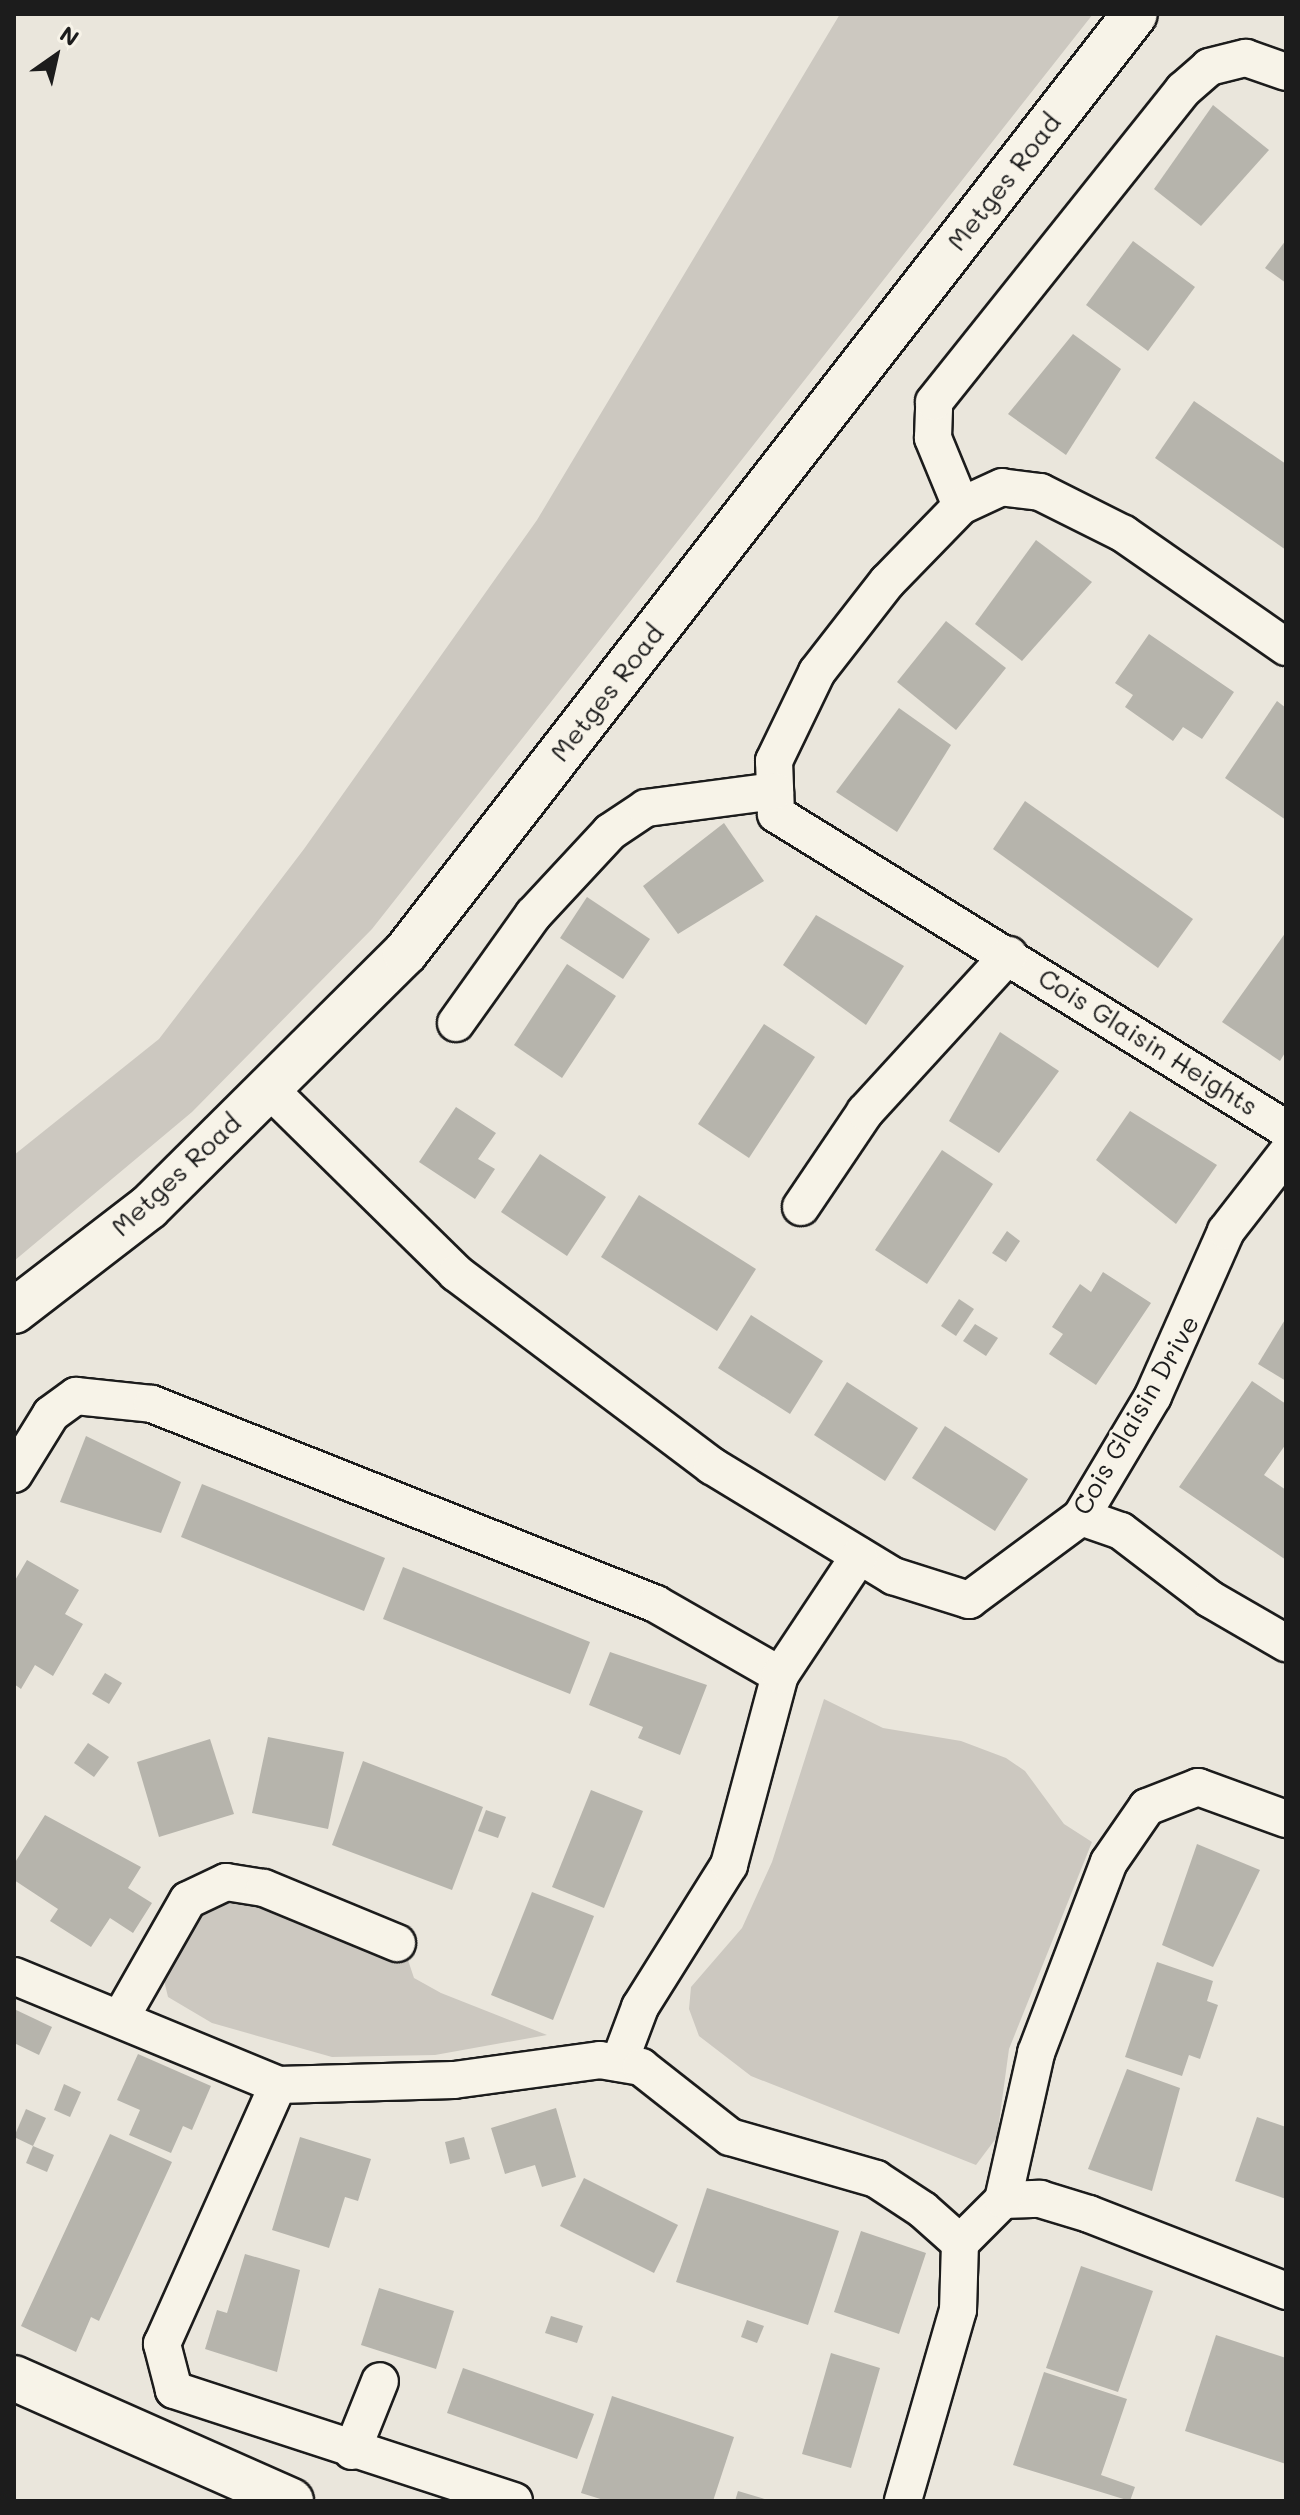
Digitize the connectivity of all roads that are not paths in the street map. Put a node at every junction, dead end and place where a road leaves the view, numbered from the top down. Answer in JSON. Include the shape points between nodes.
{"nodes":[{"id":1,"x":1135,"y":14,"type":"edge"},
{"id":2,"x":1286,"y":72,"type":"edge"},
{"id":3,"x":961,"y":506,"type":"junction"},
{"id":4,"x":1286,"y":647,"type":"edge"},
{"id":5,"x":775,"y":791,"type":"junction"},
{"id":6,"x":1009,"y":955,"type":"junction"},
{"id":7,"x":456,"y":1023,"type":"dead end"},
{"id":8,"x":268,"y":1088,"type":"junction"},
{"id":9,"x":1286,"y":1129,"type":"edge"},
{"id":10,"x":1286,"y":1154,"type":"edge"},
{"id":11,"x":801,"y":1207,"type":"dead end"},
{"id":12,"x":14,"y":1311,"type":"edge"},
{"id":13,"x":14,"y":1474,"type":"edge"},
{"id":14,"x":1081,"y":1517,"type":"junction"},
{"id":15,"x":859,"y":1556,"type":"junction"},
{"id":16,"x":1286,"y":1643,"type":"edge"},
{"id":17,"x":780,"y":1675,"type":"junction"},
{"id":18,"x":1286,"y":1819,"type":"edge"},
{"id":19,"x":397,"y":1943,"type":"dead end"},
{"id":20,"x":14,"y":1976,"type":"edge"},
{"id":21,"x":120,"y":2019,"type":"junction"},
{"id":22,"x":619,"y":2063,"type":"junction"},
{"id":23,"x":278,"y":2085,"type":"junction"},
{"id":24,"x":1003,"y":2200,"type":"junction"},
{"id":25,"x":960,"y":2243,"type":"junction"},
{"id":26,"x":1286,"y":2291,"type":"edge"},
{"id":27,"x":14,"y":2378,"type":"edge"},
{"id":28,"x":380,"y":2381,"type":"dead end"},
{"id":29,"x":352,"y":2451,"type":"junction"},
{"id":30,"x":291,"y":2501,"type":"edge"},
{"id":31,"x":514,"y":2501,"type":"edge"},
{"id":32,"x":903,"y":2501,"type":"edge"}],
"edges":[{"from":1,"to":8,"type":"street","name":"Metges Road","via":[[405,953]]},
{"from":2,"to":3,"type":"street","via":[[1246,58],[1209,67],[1183,90],[934,402],[933,438]]},
{"from":3,"to":4,"type":"street","via":[[1002,487],[1040,492],[1124,534]]},
{"from":3,"to":5,"type":"street","via":[[887,582],[817,672],[774,761]]},
{"from":5,"to":6,"type":"street","name":"Cois Glaisin Heights","via":[[776,814]]},
{"from":5,"to":7,"type":"street","via":[[646,808],[610,832],[533,915]]},
{"from":6,"to":9,"type":"street","name":"Cois Glaisin Heights"},
{"from":6,"to":11,"type":"street","name":"Cois Glaisin Heights","via":[[865,1112]]},
{"from":8,"to":12,"type":"street","name":"Metges Road","via":[[149,1207]]},
{"from":8,"to":15,"type":"street","via":[[456,1273],[712,1466]]},
{"from":10,"to":14,"type":"street","name":"Cois Glaisin Drive","via":[[1226,1231],[1166,1371]]},
{"from":13,"to":17,"type":"street","via":[[51,1414],[76,1396],[152,1404],[656,1604]]},
{"from":14,"to":15,"type":"street","name":"Cois Glaisin Drive","via":[[969,1600]]},
{"from":14,"to":16,"type":"street","via":[[1121,1531],[1210,1599]]},
{"from":15,"to":17,"type":"street"},
{"from":17,"to":22,"type":"street","via":[[729,1865],[640,2007]]},
{"from":18,"to":24,"type":"street","via":[[1198,1787],[1147,1807],[1109,1862],[1036,2053]]},
{"from":19,"to":21,"type":"street","via":[[264,1888],[226,1882],[188,1900]]},
{"from":20,"to":21,"type":"street"},
{"from":21,"to":23,"type":"street"},
{"from":22,"to":23,"type":"street","via":[[454,2080]]},
{"from":22,"to":25,"type":"street","via":[[641,2067],[730,2137],[876,2179]]},
{"from":23,"to":29,"type":"street","via":[[162,2344],[174,2390]]},
{"from":24,"to":25,"type":"street"},
{"from":24,"to":26,"type":"street","via":[[1040,2199],[1089,2214]]},
{"from":25,"to":32,"type":"street","via":[[958,2310]]},
{"from":27,"to":30,"type":"street"},
{"from":28,"to":29,"type":"street"},
{"from":29,"to":31,"type":"street"}]}
